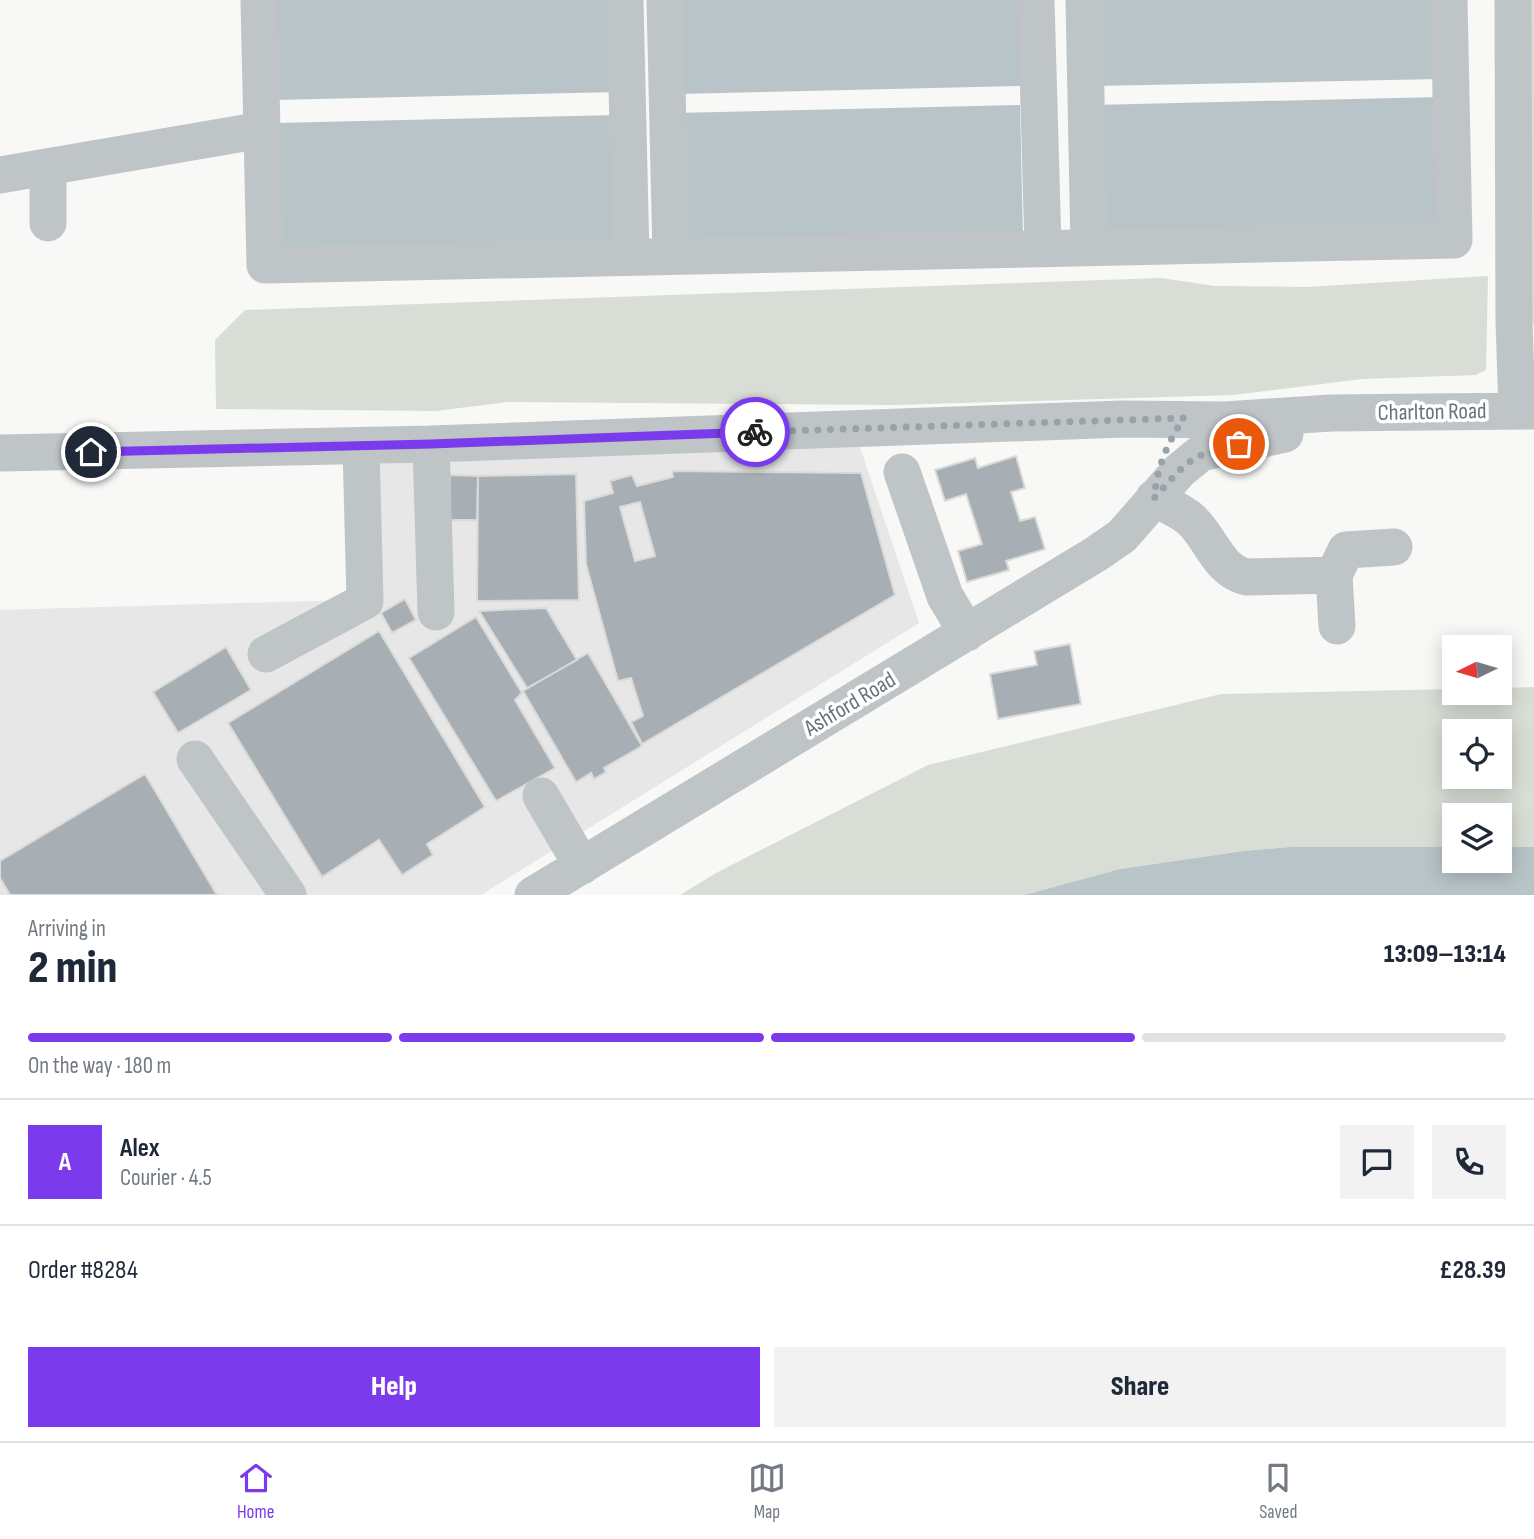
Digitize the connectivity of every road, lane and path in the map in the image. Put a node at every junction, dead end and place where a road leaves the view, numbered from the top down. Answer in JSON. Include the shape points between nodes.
{"nodes":[{"id":1,"x":259,"y":0,"type":"edge"},
{"id":2,"x":625,"y":0,"type":"edge"},
{"id":3,"x":665,"y":0,"type":"edge"},
{"id":4,"x":1036,"y":0,"type":"edge"},
{"id":5,"x":1084,"y":0,"type":"edge"},
{"id":6,"x":1449,"y":0,"type":"edge"},
{"id":7,"x":1513,"y":0,"type":"edge"},
{"id":8,"x":1039,"y":97,"type":"junction"},
{"id":9,"x":1086,"y":98,"type":"junction"},
{"id":10,"x":667,"y":102,"type":"junction"},
{"id":11,"x":628,"y":103,"type":"junction"},
{"id":12,"x":262,"y":130,"type":"junction"},
{"id":13,"x":47,"y":167,"type":"junction"},
{"id":14,"x":0,"y":175,"type":"edge"},
{"id":15,"x":48,"y":223,"type":"dead end"},
{"id":16,"x":1089,"y":247,"type":"junction"},
{"id":17,"x":1042,"y":248,"type":"junction"},
{"id":18,"x":671,"y":256,"type":"junction"},
{"id":19,"x":631,"y":257,"type":"junction"},
{"id":20,"x":1525,"y":411,"type":"edge"},
{"id":21,"x":1331,"y":413,"type":"junction"},
{"id":22,"x":1184,"y":418,"type":"junction"},
{"id":23,"x":431,"y":444,"type":"junction"},
{"id":24,"x":361,"y":446,"type":"junction"},
{"id":25,"x":0,"y":453,"type":"edge"},
{"id":26,"x":902,"y":472,"type":"dead end"},
{"id":27,"x":1154,"y":498,"type":"junction"},
{"id":28,"x":1394,"y":547,"type":"dead end"},
{"id":29,"x":1334,"y":575,"type":"junction"},
{"id":30,"x":436,"y":612,"type":"dead end"},
{"id":31,"x":1337,"y":626,"type":"dead end"},
{"id":32,"x":967,"y":633,"type":"junction"},
{"id":33,"x":266,"y":654,"type":"dead end"},
{"id":34,"x":195,"y":759,"type":"dead end"},
{"id":35,"x":541,"y":796,"type":"dead end"},
{"id":36,"x":582,"y":866,"type":"junction"},
{"id":37,"x":288,"y":895,"type":"edge"},
{"id":38,"x":533,"y":895,"type":"edge"}],
"edges":[{"from":1,"to":12,"type":"street"},
{"from":2,"to":11,"type":"street"},
{"from":3,"to":10,"type":"street"},
{"from":4,"to":8,"type":"street"},
{"from":5,"to":9,"type":"street"},
{"from":6,"to":16,"type":"street","via":[[1454,240]]},
{"from":7,"to":20,"type":"street","via":[[1514,321]]},
{"from":8,"to":9,"type":"street"},
{"from":8,"to":17,"type":"street"},
{"from":9,"to":16,"type":"street"},
{"from":10,"to":11,"type":"street"},
{"from":10,"to":18,"type":"street"},
{"from":11,"to":19,"type":"street"},
{"from":12,"to":13,"type":"street"},
{"from":12,"to":19,"type":"street","via":[[265,265]]},
{"from":13,"to":14,"type":"street"},
{"from":13,"to":15,"type":"street"},
{"from":16,"to":17,"type":"street"},
{"from":17,"to":18,"type":"street"},
{"from":18,"to":19,"type":"street"},
{"from":20,"to":21,"type":"street","name":"Charlton Road"},
{"from":21,"to":22,"type":"street","name":"Charlton Road","via":[[1304,404],[1242,402],[1221,403]]},
{"from":21,"to":27,"type":"street","name":"Ashford Road","via":[[1276,437],[1201,453]]},
{"from":22,"to":23,"type":"street"},
{"from":22,"to":27,"type":"street","name":"Ashford Road","via":[[1161,461]]},
{"from":23,"to":24,"type":"street"},
{"from":23,"to":30,"type":"street"},
{"from":24,"to":25,"type":"street"},
{"from":24,"to":33,"type":"street","via":[[365,601]]},
{"from":26,"to":32,"type":"street","via":[[945,596]]},
{"from":27,"to":29,"type":"street","via":[[1187,516],[1234,575]]},
{"from":27,"to":32,"type":"street","name":"Ashford Road","via":[[1122,536]]},
{"from":28,"to":29,"type":"street","via":[[1346,550]]},
{"from":29,"to":31,"type":"street"},
{"from":32,"to":36,"type":"street","name":"Ashford Road"},
{"from":34,"to":37,"type":"street"},
{"from":35,"to":36,"type":"street"},
{"from":36,"to":38,"type":"street","name":"Ashford Road"}]}
